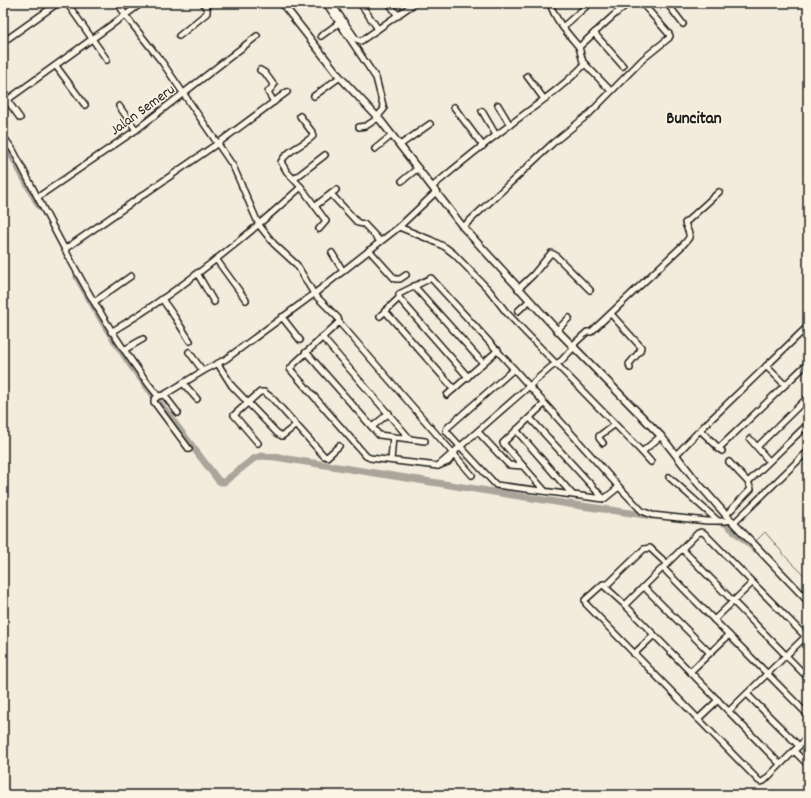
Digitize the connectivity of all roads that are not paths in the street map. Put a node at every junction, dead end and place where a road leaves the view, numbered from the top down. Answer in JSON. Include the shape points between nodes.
{"nodes":[{"id":1,"x":58,"y":3,"type":"edge"},
{"id":2,"x":67,"y":3,"type":"edge"},
{"id":3,"x":118,"y":3,"type":"edge"},
{"id":4,"x":142,"y":3,"type":"edge"},
{"id":5,"x":203,"y":3,"type":"edge"},
{"id":6,"x":282,"y":3,"type":"edge"},
{"id":7,"x":326,"y":3,"type":"edge"},
{"id":8,"x":331,"y":3,"type":"edge"},
{"id":9,"x":360,"y":3,"type":"edge"},
{"id":10,"x":389,"y":3,"type":"edge"},
{"id":11,"x":415,"y":3,"type":"edge"},
{"id":12,"x":550,"y":3,"type":"edge"},
{"id":13,"x":590,"y":3,"type":"edge"},
{"id":14,"x":629,"y":3,"type":"edge"},
{"id":15,"x":642,"y":3,"type":"edge"},
{"id":16,"x":667,"y":3,"type":"edge"},
{"id":17,"x":125,"y":15,"type":"junction"},
{"id":18,"x":398,"y":16,"type":"junction"},
{"id":19,"x":339,"y":23,"type":"junction"},
{"id":20,"x":683,"y":24,"type":"dead end"},
{"id":21,"x":564,"y":28,"type":"junction"},
{"id":22,"x":378,"y":29,"type":"junction"},
{"id":23,"x":594,"y":33,"type":"junction"},
{"id":24,"x":179,"y":36,"type":"dead end"},
{"id":25,"x":257,"y":36,"type":"dead end"},
{"id":26,"x":321,"y":36,"type":"dead end"},
{"id":27,"x":93,"y":39,"type":"junction"},
{"id":28,"x":3,"y":42,"type":"edge"},
{"id":29,"x":579,"y":48,"type":"junction"},
{"id":30,"x":107,"y":60,"type":"dead end"},
{"id":31,"x":585,"y":64,"type":"junction"},
{"id":32,"x":56,"y":66,"type":"junction"},
{"id":33,"x":623,"y":66,"type":"dead end"},
{"id":34,"x":260,"y":70,"type":"dead end"},
{"id":35,"x":527,"y":76,"type":"dead end"},
{"id":36,"x":340,"y":77,"type":"junction"},
{"id":37,"x":611,"y":91,"type":"junction"},
{"id":38,"x":185,"y":92,"type":"junction"},
{"id":39,"x":287,"y":92,"type":"dead end"},
{"id":40,"x":314,"y":96,"type":"dead end"},
{"id":41,"x":544,"y":100,"type":"junction"},
{"id":42,"x":5,"y":101,"type":"edge"},
{"id":43,"x":274,"y":102,"type":"junction"},
{"id":44,"x":85,"y":105,"type":"dead end"},
{"id":45,"x":498,"y":105,"type":"dead end"},
{"id":46,"x":119,"y":106,"type":"dead end"},
{"id":47,"x":454,"y":107,"type":"dead end"},
{"id":48,"x":482,"y":111,"type":"dead end"},
{"id":49,"x":300,"y":116,"type":"dead end"},
{"id":50,"x":378,"y":117,"type":"junction"},
{"id":51,"x":20,"y":118,"type":"dead end"},
{"id":52,"x":430,"y":124,"type":"dead end"},
{"id":53,"x":510,"y":125,"type":"junction"},
{"id":54,"x":359,"y":127,"type":"dead end"},
{"id":55,"x":136,"y":130,"type":"junction"},
{"id":56,"x":3,"y":136,"type":"edge"},
{"id":57,"x":392,"y":136,"type":"junction"},
{"id":58,"x":496,"y":136,"type":"junction"},
{"id":59,"x":219,"y":142,"type":"junction"},
{"id":60,"x":400,"y":145,"type":"junction"},
{"id":61,"x":483,"y":146,"type":"junction"},
{"id":62,"x":375,"y":149,"type":"dead end"},
{"id":63,"x":325,"y":154,"type":"dead end"},
{"id":64,"x":418,"y":168,"type":"junction"},
{"id":65,"x":294,"y":179,"type":"junction"},
{"id":66,"x":402,"y":181,"type":"dead end"},
{"id":67,"x":301,"y":187,"type":"junction"},
{"id":68,"x":336,"y":190,"type":"dead end"},
{"id":69,"x":434,"y":190,"type":"junction"},
{"id":70,"x":718,"y":192,"type":"dead end"},
{"id":71,"x":331,"y":194,"type":"junction"},
{"id":72,"x":38,"y":197,"type":"junction"},
{"id":73,"x":315,"y":206,"type":"junction"},
{"id":74,"x":261,"y":224,"type":"junction"},
{"id":75,"x":400,"y":225,"type":"junction"},
{"id":76,"x":463,"y":227,"type":"junction"},
{"id":77,"x":319,"y":229,"type":"dead end"},
{"id":78,"x":380,"y":242,"type":"junction"},
{"id":79,"x":65,"y":249,"type":"junction"},
{"id":80,"x":369,"y":250,"type":"junction"},
{"id":81,"x":332,"y":253,"type":"dead end"},
{"id":82,"x":216,"y":259,"type":"junction"},
{"id":83,"x":343,"y":271,"type":"junction"},
{"id":84,"x":197,"y":273,"type":"junction"},
{"id":85,"x":406,"y":275,"type":"dead end"},
{"id":86,"x":131,"y":276,"type":"dead end"},
{"id":87,"x":414,"y":286,"type":"junction"},
{"id":88,"x":518,"y":289,"type":"junction"},
{"id":89,"x":590,"y":290,"type":"dead end"},
{"id":90,"x":316,"y":292,"type":"junction"},
{"id":91,"x":399,"y":298,"type":"junction"},
{"id":92,"x":162,"y":299,"type":"junction"},
{"id":93,"x":246,"y":300,"type":"dead end"},
{"id":94,"x":529,"y":301,"type":"junction"},
{"id":95,"x":94,"y":302,"type":"junction"},
{"id":96,"x":214,"y":302,"type":"dead end"},
{"id":97,"x":385,"y":311,"type":"junction"},
{"id":98,"x":518,"y":311,"type":"dead end"},
{"id":99,"x":611,"y":314,"type":"junction"},
{"id":100,"x":380,"y":316,"type":"dead end"},
{"id":101,"x":282,"y":318,"type":"junction"},
{"id":102,"x":569,"y":318,"type":"dead end"},
{"id":103,"x":339,"y":322,"type":"junction"},
{"id":104,"x":808,"y":326,"type":"edge"},
{"id":105,"x":559,"y":328,"type":"junction"},
{"id":106,"x":112,"y":332,"type":"junction"},
{"id":107,"x":322,"y":337,"type":"junction"},
{"id":108,"x":143,"y":339,"type":"dead end"},
{"id":109,"x":300,"y":340,"type":"dead end"},
{"id":110,"x":190,"y":341,"type":"dead end"},
{"id":111,"x":574,"y":347,"type":"junction"},
{"id":112,"x":124,"y":350,"type":"junction"},
{"id":113,"x":498,"y":350,"type":"junction"},
{"id":114,"x":189,"y":352,"type":"dead end"},
{"id":115,"x":306,"y":352,"type":"junction"},
{"id":116,"x":483,"y":363,"type":"junction"},
{"id":117,"x":808,"y":363,"type":"edge"},
{"id":118,"x":218,"y":364,"type":"junction"},
{"id":119,"x":556,"y":364,"type":"junction"},
{"id":120,"x":766,"y":366,"type":"junction"},
{"id":121,"x":630,"y":368,"type":"dead end"},
{"id":122,"x":514,"y":369,"type":"junction"},
{"id":123,"x":203,"y":371,"type":"junction"},
{"id":124,"x":468,"y":377,"type":"junction"},
{"id":125,"x":183,"y":383,"type":"junction"},
{"id":126,"x":785,"y":385,"type":"junction"},
{"id":127,"x":529,"y":386,"type":"junction"},
{"id":128,"x":454,"y":389,"type":"junction"},
{"id":129,"x":164,"y":395,"type":"junction"},
{"id":130,"x":447,"y":395,"type":"dead end"},
{"id":131,"x":156,"y":397,"type":"junction"},
{"id":132,"x":808,"y":397,"type":"edge"},
{"id":133,"x":197,"y":398,"type":"dead end"},
{"id":134,"x":249,"y":403,"type":"junction"},
{"id":135,"x":544,"y":404,"type":"junction"},
{"id":136,"x":178,"y":413,"type":"dead end"},
{"id":137,"x":389,"y":413,"type":"junction"},
{"id":138,"x":530,"y":418,"type":"junction"},
{"id":139,"x":808,"y":424,"type":"edge"},
{"id":140,"x":296,"y":425,"type":"junction"},
{"id":141,"x":614,"y":425,"type":"junction"},
{"id":142,"x":372,"y":427,"type":"junction"},
{"id":143,"x":516,"y":430,"type":"junction"},
{"id":144,"x":700,"y":430,"type":"junction"},
{"id":145,"x":478,"y":432,"type":"junction"},
{"id":146,"x":661,"y":436,"type":"junction"},
{"id":147,"x":393,"y":437,"type":"junction"},
{"id":148,"x":410,"y":439,"type":"junction"},
{"id":149,"x":750,"y":439,"type":"dead end"},
{"id":150,"x":425,"y":441,"type":"dead end"},
{"id":151,"x":258,"y":443,"type":"dead end"},
{"id":152,"x":603,"y":443,"type":"dead end"},
{"id":153,"x":339,"y":446,"type":"dead end"},
{"id":154,"x":757,"y":447,"type":"junction"},
{"id":155,"x":189,"y":449,"type":"dead end"},
{"id":156,"x":456,"y":451,"type":"junction"},
{"id":157,"x":808,"y":451,"type":"edge"},
{"id":158,"x":642,"y":452,"type":"junction"},
{"id":159,"x":677,"y":454,"type":"junction"},
{"id":160,"x":391,"y":460,"type":"junction"},
{"id":161,"x":769,"y":461,"type":"junction"},
{"id":162,"x":651,"y":462,"type":"dead end"},
{"id":163,"x":729,"y":462,"type":"dead end"},
{"id":164,"x":523,"y":466,"type":"junction"},
{"id":165,"x":472,"y":475,"type":"dead end"},
{"id":166,"x":669,"y":477,"type":"dead end"},
{"id":167,"x":748,"y":482,"type":"junction"},
{"id":168,"x":619,"y":488,"type":"junction"},
{"id":169,"x":544,"y":490,"type":"junction"},
{"id":170,"x":572,"y":494,"type":"junction"},
{"id":171,"x":603,"y":498,"type":"junction"},
{"id":172,"x":731,"y":518,"type":"junction"},
{"id":173,"x":717,"y":520,"type":"junction"},
{"id":174,"x":682,"y":549,"type":"junction"},
{"id":175,"x":665,"y":566,"type":"junction"},
{"id":176,"x":752,"y":584,"type":"junction"},
{"id":177,"x":603,"y":585,"type":"junction"},
{"id":178,"x":644,"y":587,"type":"junction"},
{"id":179,"x":808,"y":600,"type":"edge"},
{"id":180,"x":733,"y":602,"type":"junction"},
{"id":181,"x":625,"y":605,"type":"junction"},
{"id":182,"x":714,"y":620,"type":"junction"},
{"id":183,"x":654,"y":635,"type":"junction"},
{"id":184,"x":729,"y":635,"type":"junction"},
{"id":185,"x":807,"y":637,"type":"edge"},
{"id":186,"x":710,"y":653,"type":"junction"},
{"id":187,"x":634,"y":654,"type":"junction"},
{"id":188,"x":786,"y":656,"type":"junction"},
{"id":189,"x":690,"y":672,"type":"junction"},
{"id":190,"x":767,"y":674,"type":"junction"},
{"id":191,"x":808,"y":678,"type":"edge"},
{"id":192,"x":747,"y":694,"type":"junction"},
{"id":193,"x":718,"y":700,"type":"junction"},
{"id":194,"x":729,"y":711,"type":"junction"},
{"id":195,"x":808,"y":715,"type":"edge"},
{"id":196,"x":698,"y":719,"type":"junction"},
{"id":197,"x":808,"y":737,"type":"edge"},
{"id":198,"x":799,"y":746,"type":"junction"},
{"id":199,"x":794,"y":751,"type":"junction"},
{"id":200,"x":806,"y":758,"type":"edge"},
{"id":201,"x":780,"y":764,"type":"junction"},
{"id":202,"x":808,"y":765,"type":"edge"}],
"edges":[{"from":1,"to":28,"type":"street"},
{"from":2,"to":27,"type":"street"},
{"from":3,"to":17,"type":"street"},
{"from":4,"to":17,"type":"street"},
{"from":5,"to":24,"type":"street","via":[[207,13]]},
{"from":6,"to":36,"type":"street"},
{"from":7,"to":19,"type":"street"},
{"from":8,"to":22,"type":"street","via":[[358,41]]},
{"from":9,"to":22,"type":"street"},
{"from":10,"to":18,"type":"street"},
{"from":11,"to":18,"type":"street"},
{"from":12,"to":21,"type":"street"},
{"from":13,"to":21,"type":"street"},
{"from":14,"to":23,"type":"street"},
{"from":15,"to":37,"type":"street","via":[[670,37],[643,59]]},
{"from":16,"to":20,"type":"street"},
{"from":17,"to":27,"type":"street"},
{"from":17,"to":38,"type":"street"},
{"from":18,"to":22,"type":"street"},
{"from":19,"to":26,"type":"street"},
{"from":19,"to":50,"type":"street","via":[[376,78],[384,109]]},
{"from":21,"to":29,"type":"street"},
{"from":23,"to":29,"type":"street"},
{"from":23,"to":33,"type":"street"},
{"from":25,"to":38,"type":"street","name":"Jalan Semeru"},
{"from":27,"to":30,"type":"street"},
{"from":27,"to":32,"type":"street"},
{"from":29,"to":31,"type":"street"},
{"from":31,"to":37,"type":"street"},
{"from":31,"to":41,"type":"street"},
{"from":32,"to":42,"type":"street"},
{"from":32,"to":44,"type":"street"},
{"from":34,"to":43,"type":"street","via":[[274,85],[268,91]]},
{"from":35,"to":41,"type":"street"},
{"from":36,"to":40,"type":"street"},
{"from":36,"to":50,"type":"street"},
{"from":37,"to":76,"type":"street","via":[[589,114],[553,142]]},
{"from":38,"to":55,"type":"street","name":"Jalan Semeru"},
{"from":38,"to":59,"type":"street"},
{"from":39,"to":43,"type":"street"},
{"from":41,"to":53,"type":"street"},
{"from":42,"to":51,"type":"street"},
{"from":43,"to":59,"type":"street"},
{"from":45,"to":53,"type":"street"},
{"from":46,"to":55,"type":"street"},
{"from":47,"to":61,"type":"street"},
{"from":48,"to":58,"type":"street"},
{"from":49,"to":65,"type":"street","via":[[313,134],[282,159],[283,166]]},
{"from":50,"to":54,"type":"street","via":[[366,126]]},
{"from":50,"to":57,"type":"street"},
{"from":52,"to":60,"type":"street"},
{"from":53,"to":58,"type":"street"},
{"from":55,"to":72,"type":"street","name":"Jalan Semeru"},
{"from":56,"to":72,"type":"street"},
{"from":57,"to":60,"type":"street"},
{"from":57,"to":62,"type":"street"},
{"from":58,"to":61,"type":"street"},
{"from":59,"to":74,"type":"street"},
{"from":59,"to":79,"type":"street"},
{"from":60,"to":64,"type":"street"},
{"from":61,"to":69,"type":"street","via":[[466,158]]},
{"from":63,"to":65,"type":"street"},
{"from":64,"to":66,"type":"street"},
{"from":64,"to":69,"type":"street"},
{"from":65,"to":67,"type":"street"},
{"from":67,"to":73,"type":"street"},
{"from":67,"to":74,"type":"street"},
{"from":68,"to":71,"type":"street"},
{"from":69,"to":75,"type":"street"},
{"from":69,"to":76,"type":"street"},
{"from":70,"to":99,"type":"street","via":[[685,223],[690,233],[688,238]]},
{"from":71,"to":73,"type":"street"},
{"from":71,"to":78,"type":"street"},
{"from":72,"to":79,"type":"street"},
{"from":73,"to":77,"type":"street","via":[[326,221]]},
{"from":74,"to":82,"type":"street"},
{"from":74,"to":90,"type":"street","via":[[274,244],[297,266]]},
{"from":75,"to":78,"type":"street"},
{"from":75,"to":119,"type":"street","via":[[454,254]]},
{"from":76,"to":88,"type":"street"},
{"from":78,"to":80,"type":"street"},
{"from":79,"to":95,"type":"street"},
{"from":80,"to":83,"type":"street"},
{"from":80,"to":85,"type":"street","via":[[397,279]]},
{"from":81,"to":83,"type":"street"},
{"from":82,"to":84,"type":"street"},
{"from":82,"to":93,"type":"street"},
{"from":83,"to":90,"type":"street"},
{"from":84,"to":92,"type":"street"},
{"from":84,"to":96,"type":"street"},
{"from":86,"to":95,"type":"street"},
{"from":87,"to":91,"type":"street","via":[[399,294]]},
{"from":87,"to":113,"type":"street","via":[[429,278],[433,279]]},
{"from":87,"to":116,"type":"street"},
{"from":88,"to":89,"type":"street","via":[[551,253]]},
{"from":88,"to":94,"type":"street"},
{"from":90,"to":101,"type":"street"},
{"from":90,"to":103,"type":"street"},
{"from":91,"to":97,"type":"street"},
{"from":91,"to":124,"type":"street"},
{"from":92,"to":106,"type":"street"},
{"from":92,"to":110,"type":"street"},
{"from":94,"to":98,"type":"street"},
{"from":94,"to":105,"type":"street"},
{"from":95,"to":106,"type":"street"},
{"from":97,"to":100,"type":"street"},
{"from":97,"to":128,"type":"street"},
{"from":99,"to":111,"type":"street","via":[[591,332],[586,332]]},
{"from":99,"to":121,"type":"street","via":[[641,347],[629,364]]},
{"from":101,"to":109,"type":"street"},
{"from":101,"to":118,"type":"street"},
{"from":102,"to":105,"type":"street"},
{"from":103,"to":107,"type":"street"},
{"from":103,"to":156,"type":"street"},
{"from":104,"to":120,"type":"street"},
{"from":105,"to":111,"type":"street"},
{"from":106,"to":112,"type":"street"},
{"from":107,"to":115,"type":"street"},
{"from":107,"to":137,"type":"street"},
{"from":108,"to":112,"type":"street"},
{"from":111,"to":119,"type":"street"},
{"from":111,"to":146,"type":"street"},
{"from":112,"to":131,"type":"street"},
{"from":113,"to":116,"type":"street"},
{"from":113,"to":122,"type":"street"},
{"from":114,"to":123,"type":"street"},
{"from":115,"to":142,"type":"street"},
{"from":115,"to":160,"type":"street","via":[[291,366],[291,370],[366,456]]},
{"from":116,"to":124,"type":"street"},
{"from":117,"to":126,"type":"street"},
{"from":118,"to":123,"type":"street"},
{"from":118,"to":134,"type":"street","via":[[232,386]]},
{"from":119,"to":127,"type":"street"},
{"from":119,"to":141,"type":"street"},
{"from":120,"to":126,"type":"street"},
{"from":120,"to":144,"type":"street"},
{"from":122,"to":127,"type":"street"},
{"from":122,"to":156,"type":"street","via":[[446,429]]},
{"from":123,"to":125,"type":"street"},
{"from":124,"to":128,"type":"street"},
{"from":125,"to":129,"type":"street"},
{"from":125,"to":133,"type":"street"},
{"from":126,"to":144,"type":"street","via":[[720,450]]},
{"from":127,"to":135,"type":"street"},
{"from":127,"to":145,"type":"street"},
{"from":128,"to":130,"type":"street"},
{"from":129,"to":131,"type":"street"},
{"from":129,"to":136,"type":"street"},
{"from":131,"to":155,"type":"street","via":[[154,402]]},
{"from":132,"to":154,"type":"street"},
{"from":134,"to":140,"type":"street","via":[[282,436]]},
{"from":134,"to":140,"type":"street","via":[[260,392],[264,392]]},
{"from":134,"to":151,"type":"street","via":[[234,415]]},
{"from":135,"to":138,"type":"street"},
{"from":135,"to":168,"type":"street"},
{"from":137,"to":142,"type":"street"},
{"from":137,"to":148,"type":"street"},
{"from":138,"to":143,"type":"street"},
{"from":138,"to":171,"type":"street"},
{"from":139,"to":161,"type":"street"},
{"from":140,"to":153,"type":"street","via":[[324,456],[327,457]]},
{"from":141,"to":152,"type":"street","via":[[599,436]]},
{"from":141,"to":158,"type":"street"},
{"from":142,"to":147,"type":"street","via":[[379,436]]},
{"from":143,"to":164,"type":"street","via":[[503,443]]},
{"from":143,"to":170,"type":"street"},
{"from":144,"to":159,"type":"street"},
{"from":145,"to":156,"type":"street"},
{"from":145,"to":164,"type":"street","via":[[509,465]]},
{"from":146,"to":158,"type":"street"},
{"from":146,"to":159,"type":"street"},
{"from":147,"to":148,"type":"street"},
{"from":147,"to":160,"type":"street"},
{"from":148,"to":150,"type":"street"},
{"from":149,"to":154,"type":"street"},
{"from":154,"to":161,"type":"street"},
{"from":156,"to":160,"type":"street","via":[[438,466]]},
{"from":156,"to":165,"type":"street"},
{"from":156,"to":169,"type":"street","via":[[496,485]]},
{"from":157,"to":172,"type":"street"},
{"from":158,"to":162,"type":"street"},
{"from":159,"to":172,"type":"street","via":[[697,482]]},
{"from":161,"to":167,"type":"street"},
{"from":163,"to":167,"type":"street"},
{"from":164,"to":169,"type":"street"},
{"from":166,"to":173,"type":"street"},
{"from":167,"to":172,"type":"street","via":[[750,491]]},
{"from":168,"to":171,"type":"street"},
{"from":168,"to":173,"type":"street","via":[[646,513]]},
{"from":169,"to":170,"type":"street"},
{"from":170,"to":171,"type":"street"},
{"from":172,"to":173,"type":"street","via":[[726,521]]},
{"from":172,"to":179,"type":"street"},
{"from":174,"to":175,"type":"street"},
{"from":174,"to":176,"type":"street","via":[[698,533],[704,533]]},
{"from":174,"to":180,"type":"street"},
{"from":175,"to":177,"type":"street","via":[[652,549],[647,548],[608,584]]},
{"from":175,"to":178,"type":"street"},
{"from":175,"to":182,"type":"street"},
{"from":176,"to":180,"type":"street"},
{"from":176,"to":185,"type":"street"},
{"from":177,"to":181,"type":"street"},
{"from":177,"to":187,"type":"street","via":[[585,600],[586,604]]},
{"from":178,"to":181,"type":"street"},
{"from":178,"to":186,"type":"street"},
{"from":180,"to":182,"type":"street"},
{"from":180,"to":188,"type":"street"},
{"from":181,"to":183,"type":"street"},
{"from":182,"to":184,"type":"street"},
{"from":183,"to":187,"type":"street"},
{"from":183,"to":189,"type":"street"},
{"from":184,"to":186,"type":"street"},
{"from":184,"to":190,"type":"street"},
{"from":185,"to":188,"type":"street"},
{"from":186,"to":189,"type":"street"},
{"from":187,"to":196,"type":"street"},
{"from":188,"to":190,"type":"street"},
{"from":188,"to":191,"type":"street"},
{"from":189,"to":193,"type":"street"},
{"from":190,"to":192,"type":"street"},
{"from":190,"to":195,"type":"street"},
{"from":192,"to":194,"type":"street"},
{"from":192,"to":198,"type":"street"},
{"from":193,"to":194,"type":"street"},
{"from":193,"to":196,"type":"street"},
{"from":194,"to":201,"type":"street"},
{"from":196,"to":201,"type":"street","via":[[759,781],[764,781]]},
{"from":197,"to":198,"type":"street"},
{"from":198,"to":199,"type":"street"},
{"from":199,"to":200,"type":"street"},
{"from":199,"to":201,"type":"street"},
{"from":200,"to":202,"type":"street"}]}
